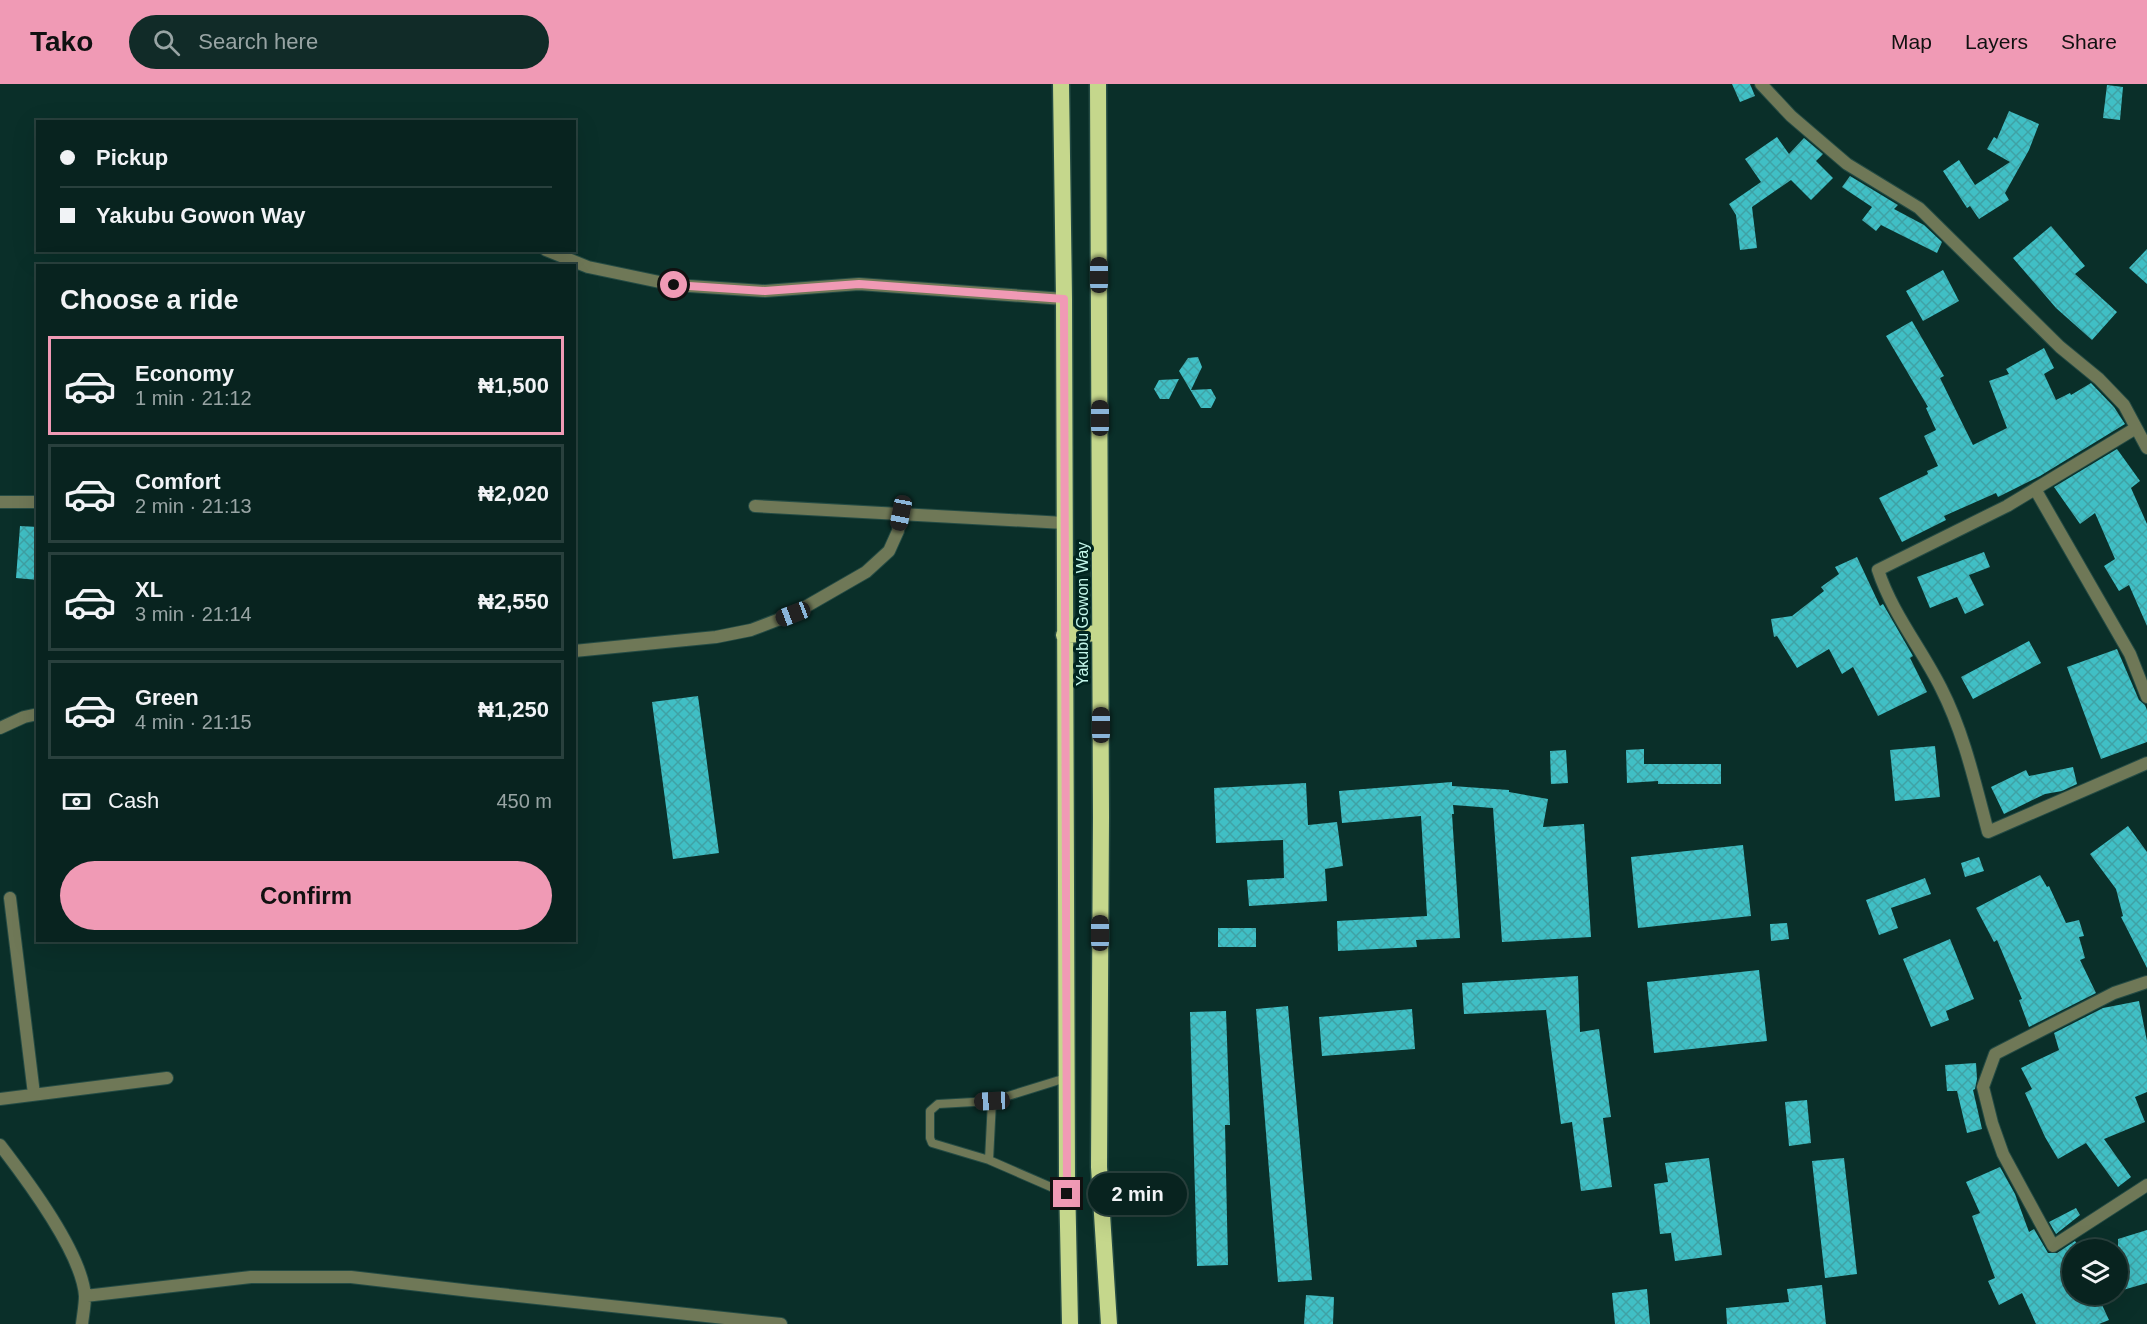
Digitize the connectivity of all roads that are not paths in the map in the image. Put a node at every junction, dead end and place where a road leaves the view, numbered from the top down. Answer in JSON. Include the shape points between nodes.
{"nodes":[{"id":1,"x":1061,"y":84,"type":"edge"},
{"id":2,"x":1098,"y":84,"type":"edge"},
{"id":3,"x":1761,"y":84,"type":"edge"},
{"id":4,"x":551,"y":252,"type":"edge"},
{"id":5,"x":1064,"y":299,"type":"junction"},
{"id":6,"x":2136,"y":428,"type":"junction"},
{"id":7,"x":2147,"y":448,"type":"edge"},
{"id":8,"x":2036,"y":489,"type":"junction"},
{"id":9,"x":0,"y":502,"type":"edge"},
{"id":10,"x":36,"y":502,"type":"edge"},
{"id":11,"x":755,"y":506,"type":"dead end"},
{"id":12,"x":901,"y":513,"type":"junction"},
{"id":13,"x":1064,"y":523,"type":"junction"},
{"id":14,"x":1100,"y":633,"type":"junction"},
{"id":15,"x":1064,"y":635,"type":"junction"},
{"id":16,"x":576,"y":651,"type":"edge"},
{"id":17,"x":2147,"y":697,"type":"edge"},
{"id":18,"x":36,"y":714,"type":"edge"},
{"id":19,"x":0,"y":728,"type":"edge"},
{"id":20,"x":2147,"y":763,"type":"edge"},
{"id":21,"x":10,"y":898,"type":"dead end"},
{"id":22,"x":2147,"y":981,"type":"edge"},
{"id":23,"x":167,"y":1078,"type":"dead end"},
{"id":24,"x":1066,"y":1078,"type":"junction"},
{"id":25,"x":34,"y":1095,"type":"junction"},
{"id":26,"x":0,"y":1099,"type":"edge"},
{"id":27,"x":992,"y":1101,"type":"junction"},
{"id":28,"x":0,"y":1145,"type":"edge"},
{"id":29,"x":989,"y":1160,"type":"junction"},
{"id":30,"x":2147,"y":1185,"type":"edge"},
{"id":31,"x":1067,"y":1194,"type":"junction"},
{"id":32,"x":85,"y":1296,"type":"junction"},
{"id":33,"x":82,"y":1324,"type":"edge"},
{"id":34,"x":781,"y":1324,"type":"edge"},
{"id":35,"x":1070,"y":1324,"type":"edge"},
{"id":36,"x":1109,"y":1324,"type":"edge"}],
"edges":[{"from":1,"to":5,"type":"highway","name":"Yakubu Gowon Way"},
{"from":2,"to":14,"type":"highway","name":"Yakubu Gowon Way"},
{"from":3,"to":6,"type":"street","via":[[1847,164],[1919,208],[2060,347],[2099,379],[2124,405]]},
{"from":4,"to":5,"type":"street","via":[[588,267],[674,285],[765,291],[859,284]]},
{"from":5,"to":13,"type":"highway","name":"Yakubu Gowon Way"},
{"from":6,"to":7,"type":"street"},
{"from":6,"to":8,"type":"street"},
{"from":8,"to":17,"type":"street","via":[[2130,654]]},
{"from":8,"to":20,"type":"street","via":[[1878,570],[1885,590],[1941,688],[1960,732],[1988,832]]},
{"from":9,"to":10,"type":"street"},
{"from":11,"to":12,"type":"street"},
{"from":12,"to":13,"type":"street"},
{"from":12,"to":16,"type":"street","via":[[889,551],[866,572],[793,614],[751,630],[716,637]]},
{"from":13,"to":15,"type":"highway","name":"Yakubu Gowon Way"},
{"from":14,"to":15,"type":"highway"},
{"from":14,"to":36,"type":"highway","name":"Yakubu Gowon Way","via":[[1098,1167]]},
{"from":15,"to":24,"type":"highway","name":"Yakubu Gowon Way"},
{"from":18,"to":19,"type":"street"},
{"from":21,"to":25,"type":"street"},
{"from":22,"to":30,"type":"street","via":[[2114,993],[1995,1054],[1983,1088],[2004,1154],[2053,1246]]},
{"from":23,"to":25,"type":"street"},
{"from":24,"to":27,"type":"lane"},
{"from":24,"to":31,"type":"highway","name":"Yakubu Gowon Way"},
{"from":25,"to":26,"type":"street"},
{"from":27,"to":29,"type":"lane"},
{"from":27,"to":29,"type":"lane","via":[[938,1104],[930,1111],[932,1143]]},
{"from":28,"to":32,"type":"street","via":[[28,1181],[76,1262]]},
{"from":29,"to":31,"type":"lane"},
{"from":31,"to":35,"type":"highway","name":"Yakubu Gowon Way"},
{"from":32,"to":33,"type":"street"},
{"from":32,"to":34,"type":"street","via":[[250,1277],[351,1277]]}]}
